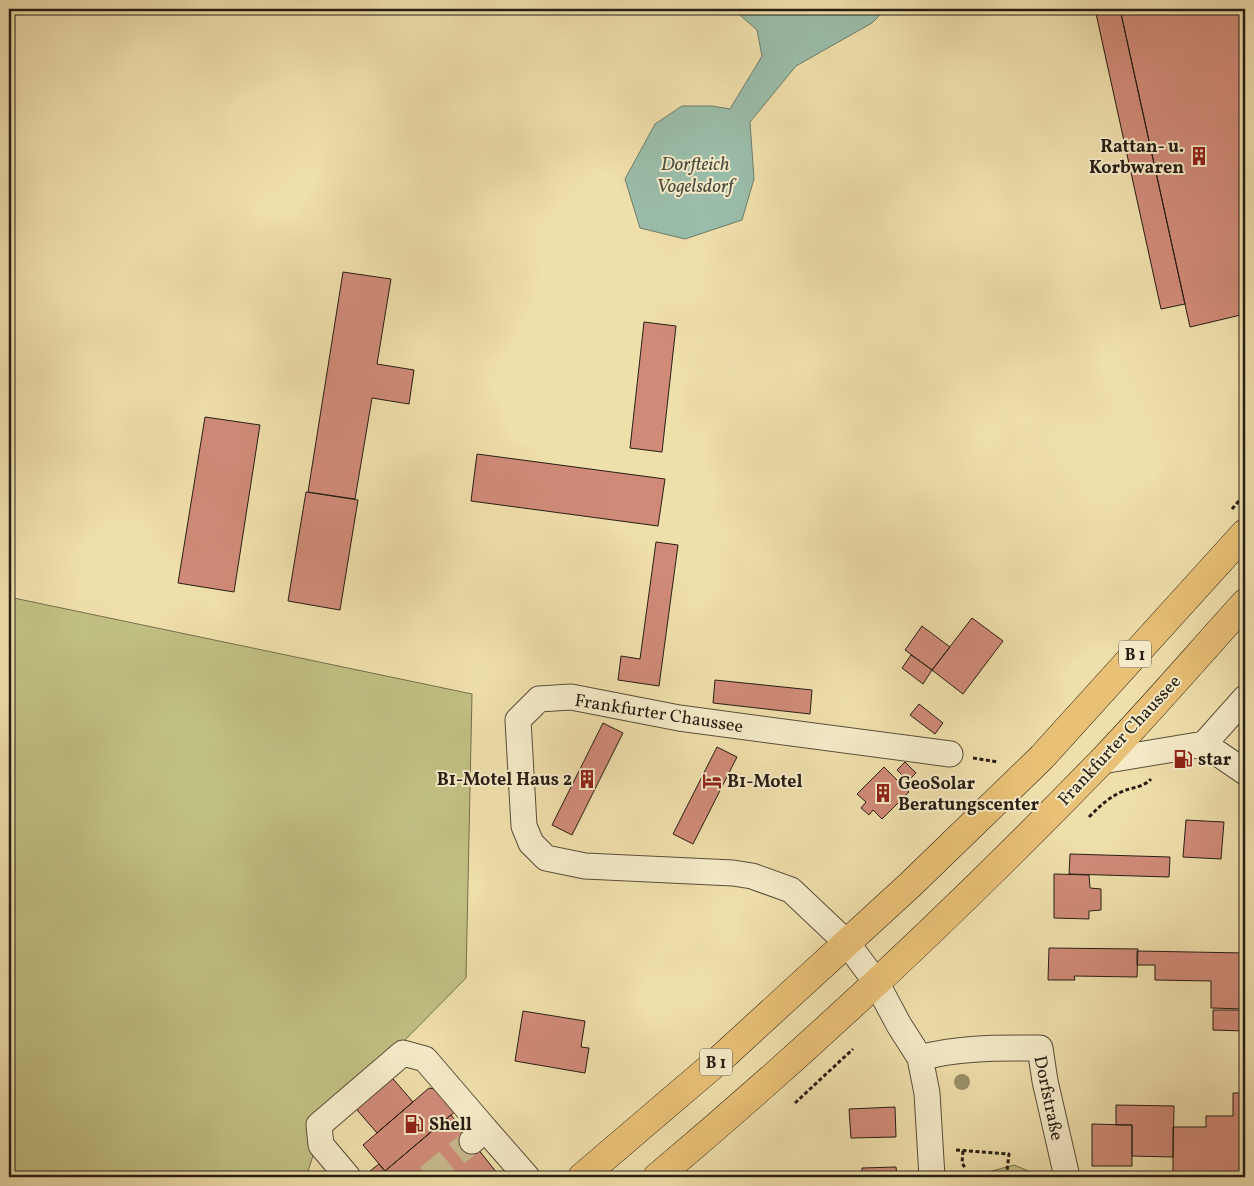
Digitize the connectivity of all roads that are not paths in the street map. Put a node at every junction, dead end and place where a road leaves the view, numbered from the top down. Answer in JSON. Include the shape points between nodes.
{"nodes":[{"id":1,"x":1245,"y":533,"type":"edge"},
{"id":2,"x":1245,"y":603,"type":"edge"},
{"id":3,"x":1245,"y":698,"type":"edge"},
{"id":4,"x":1204,"y":744,"type":"junction"},
{"id":5,"x":950,"y":754,"type":"road end"},
{"id":6,"x":1102,"y":761,"type":"junction"},
{"id":7,"x":1245,"y":772,"type":"edge"},
{"id":8,"x":847,"y":943,"type":"junction"},
{"id":9,"x":876,"y":982,"type":"junction"},
{"id":10,"x":920,"y":1058,"type":"junction"},
{"id":11,"x":348,"y":1177,"type":"edge"},
{"id":12,"x":527,"y":1177,"type":"edge"},
{"id":13,"x":582,"y":1177,"type":"edge"},
{"id":14,"x":657,"y":1177,"type":"edge"},
{"id":15,"x":932,"y":1177,"type":"edge"},
{"id":16,"x":1067,"y":1177,"type":"edge"}],
"edges":[{"from":1,"to":8,"type":"main road","number":"B 1","via":[[1042,756]]},
{"from":2,"to":6,"type":"main road","name":"Frankfurter Chaussee"},
{"from":3,"to":4,"type":"street"},
{"from":4,"to":6,"type":"street"},
{"from":4,"to":7,"type":"street"},
{"from":5,"to":8,"type":"street","name":"Frankfurter Chaussee","via":[[679,718],[571,697],[539,700],[518,720],[524,826],[531,843],[546,858],[585,866],[733,872],[752,876],[791,890]]},
{"from":6,"to":9,"type":"main road","name":"Frankfurter Chaussee","via":[[966,898]]},
{"from":8,"to":9,"type":"street"},
{"from":8,"to":13,"type":"main road","number":"B 1","via":[[719,1060]]},
{"from":9,"to":10,"type":"street"},
{"from":9,"to":14,"type":"main road","name":"Frankfurter Chaussee"},
{"from":10,"to":15,"type":"street","via":[[927,1093]]},
{"from":10,"to":16,"type":"street","name":"Dorfstraße","via":[[935,1053],[1040,1048],[1044,1082]]},
{"from":11,"to":12,"type":"street","via":[[322,1145],[319,1125],[403,1053],[425,1058],[479,1135]]}]}
